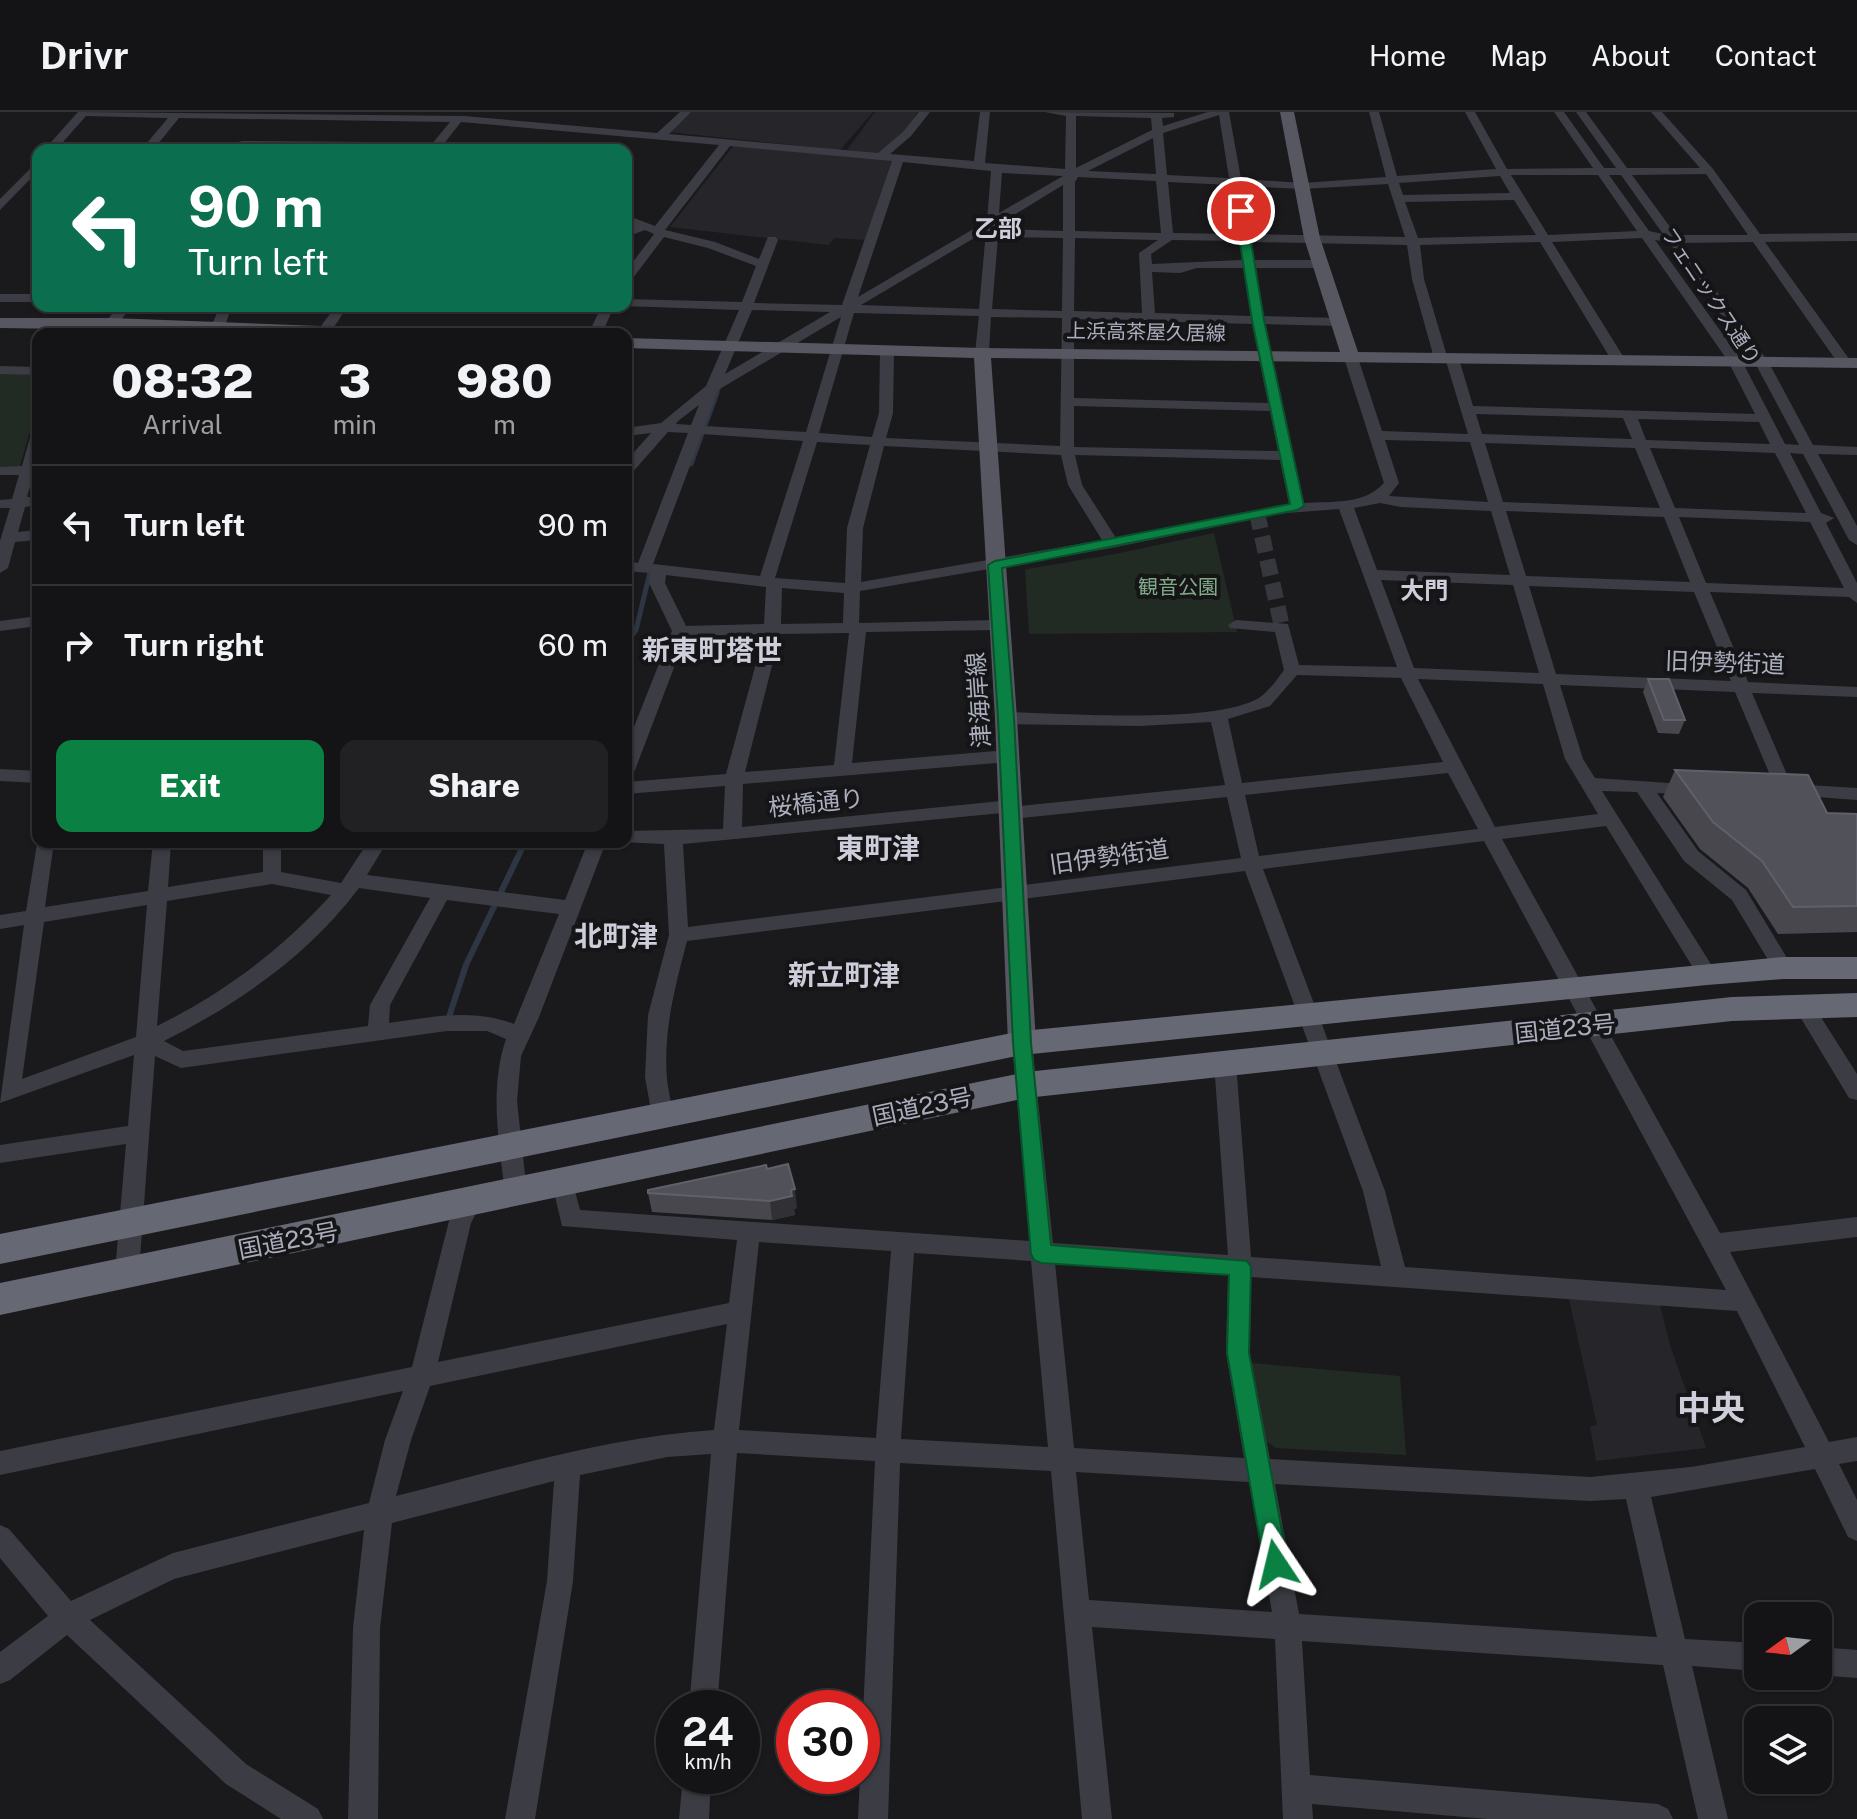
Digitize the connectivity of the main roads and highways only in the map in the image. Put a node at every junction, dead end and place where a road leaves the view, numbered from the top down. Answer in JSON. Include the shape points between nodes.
{"nodes":[{"id":1,"x":1287,"y":112,"type":"edge"},
{"id":2,"x":0,"y":323,"type":"edge"},
{"id":3,"x":89,"y":328,"type":"edge"},
{"id":4,"x":186,"y":328,"type":"edge"},
{"id":5,"x":632,"y":343,"type":"edge"},
{"id":6,"x":982,"y":353,"type":"junction"},
{"id":7,"x":1351,"y":358,"type":"junction"},
{"id":8,"x":1851,"y":363,"type":"edge"},
{"id":9,"x":1857,"y":968,"type":"edge"},
{"id":10,"x":1857,"y":1005,"type":"edge"},
{"id":11,"x":1022,"y":1043,"type":"junction"},
{"id":12,"x":0,"y":1249,"type":"edge"},
{"id":13,"x":0,"y":1299,"type":"edge"}],
"edges":[{"from":1,"to":7,"type":"main road","via":[[1312,238]]},
{"from":2,"to":3,"type":"main road"},
{"from":3,"to":4,"type":"main road","via":[[112,323]]},
{"from":5,"to":6,"type":"main road","name":"上浜高茶屋久居線"},
{"from":6,"to":7,"type":"main road","name":"上浜高茶屋久居線"},
{"from":6,"to":11,"type":"main road","name":"津海岸線"},
{"from":7,"to":8,"type":"main road","name":"上浜高茶屋久居線"},
{"from":9,"to":11,"type":"highway","name":"国道23号","via":[[1707,974]]},
{"from":10,"to":13,"type":"highway","name":"国道23号","via":[[1732,1009],[1026,1085]]},
{"from":11,"to":12,"type":"highway","name":"国道23号"}]}
